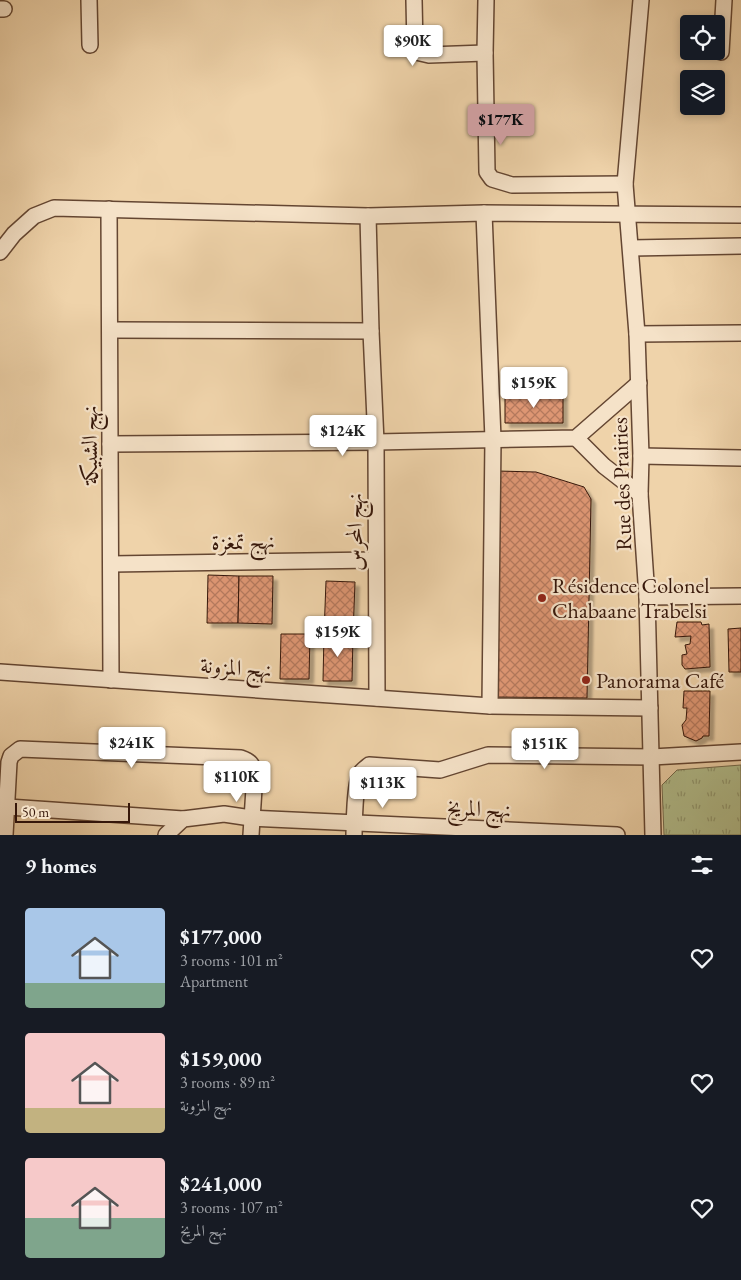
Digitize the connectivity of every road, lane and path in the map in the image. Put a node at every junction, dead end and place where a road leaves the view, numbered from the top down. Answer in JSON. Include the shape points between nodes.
{"nodes":[{"id":1,"x":89,"y":0,"type":"edge"},
{"id":2,"x":414,"y":0,"type":"edge"},
{"id":3,"x":486,"y":0,"type":"edge"},
{"id":4,"x":640,"y":0,"type":"edge"},
{"id":5,"x":724,"y":0,"type":"edge"},
{"id":6,"x":723,"y":15,"type":"edge"},
{"id":7,"x":90,"y":45,"type":"dead end"},
{"id":8,"x":485,"y":53,"type":"junction"},
{"id":9,"x":625,"y":184,"type":"junction"},
{"id":10,"x":109,"y":209,"type":"junction"},
{"id":11,"x":484,"y":213,"type":"junction"},
{"id":12,"x":627,"y":214,"type":"junction"},
{"id":13,"x":368,"y":216,"type":"junction"},
{"id":14,"x":741,"y":216,"type":"edge"},
{"id":15,"x":741,"y":246,"type":"edge"},
{"id":16,"x":631,"y":248,"type":"junction"},
{"id":17,"x":0,"y":252,"type":"edge"},
{"id":18,"x":110,"y":330,"type":"junction"},
{"id":19,"x":371,"y":331,"type":"junction"},
{"id":20,"x":638,"y":334,"type":"junction"},
{"id":21,"x":741,"y":334,"type":"edge"},
{"id":22,"x":639,"y":383,"type":"junction"},
{"id":23,"x":576,"y":438,"type":"junction"},
{"id":24,"x":493,"y":439,"type":"junction"},
{"id":25,"x":376,"y":442,"type":"junction"},
{"id":26,"x":110,"y":444,"type":"junction"},
{"id":27,"x":641,"y":456,"type":"junction"},
{"id":28,"x":741,"y":458,"type":"edge"},
{"id":29,"x":640,"y":494,"type":"junction"},
{"id":30,"x":376,"y":560,"type":"junction"},
{"id":31,"x":111,"y":564,"type":"junction"},
{"id":32,"x":741,"y":596,"type":"edge"},
{"id":33,"x":647,"y":597,"type":"junction"},
{"id":34,"x":0,"y":672,"type":"edge"},
{"id":35,"x":110,"y":680,"type":"junction"},
{"id":36,"x":377,"y":698,"type":"junction"},
{"id":37,"x":490,"y":706,"type":"junction"},
{"id":38,"x":650,"y":708,"type":"junction"},
{"id":39,"x":741,"y":752,"type":"edge"},
{"id":40,"x":652,"y":756,"type":"junction"},
{"id":41,"x":8,"y":807,"type":"junction"},
{"id":42,"x":252,"y":818,"type":"junction"},
{"id":43,"x":183,"y":819,"type":"junction"},
{"id":44,"x":354,"y":829,"type":"edge"},
{"id":45,"x":434,"y":831,"type":"edge"},
{"id":46,"x":5,"y":835,"type":"edge"},
{"id":47,"x":166,"y":835,"type":"edge"},
{"id":48,"x":251,"y":835,"type":"edge"},
{"id":49,"x":617,"y":835,"type":"edge"},
{"id":50,"x":653,"y":835,"type":"edge"}],
"edges":[{"from":1,"to":7,"type":"street"},
{"from":2,"to":8,"type":"street","via":[[416,52],[429,55]]},
{"from":3,"to":8,"type":"street"},
{"from":4,"to":9,"type":"street","name":"Rue des Prairies"},
{"from":5,"to":6,"type":"street"},
{"from":8,"to":9,"type":"street","via":[[486,172],[492,179],[512,185]]},
{"from":9,"to":12,"type":"street","name":"Rue des Prairies"},
{"from":10,"to":13,"type":"street"},
{"from":10,"to":17,"type":"street","via":[[54,208],[34,216]]},
{"from":10,"to":18,"type":"street","name":"نهج الشبيكة"},
{"from":11,"to":12,"type":"street"},
{"from":11,"to":13,"type":"street"},
{"from":11,"to":24,"type":"street"},
{"from":12,"to":14,"type":"street"},
{"from":12,"to":16,"type":"street","name":"Rue des Prairies"},
{"from":13,"to":19,"type":"street","name":"نهج المحرس"},
{"from":15,"to":16,"type":"street"},
{"from":16,"to":20,"type":"street","name":"Rue des Prairies"},
{"from":18,"to":19,"type":"street"},
{"from":18,"to":26,"type":"street","name":"نهج الشبيكة"},
{"from":19,"to":25,"type":"street","name":"نهج المحرس"},
{"from":20,"to":21,"type":"street"},
{"from":20,"to":22,"type":"street","name":"Rue des Prairies"},
{"from":22,"to":23,"type":"street"},
{"from":22,"to":27,"type":"street","name":"Rue des Prairies"},
{"from":23,"to":24,"type":"street"},
{"from":23,"to":29,"type":"street","via":[[604,466]]},
{"from":24,"to":25,"type":"street"},
{"from":24,"to":37,"type":"street"},
{"from":25,"to":26,"type":"street"},
{"from":25,"to":30,"type":"street","name":"نهج المحرس"},
{"from":26,"to":31,"type":"street","name":"نهج الشبيكة"},
{"from":27,"to":28,"type":"street"},
{"from":27,"to":29,"type":"street","name":"Rue des Prairies"},
{"from":29,"to":33,"type":"street","name":"Rue des Prairies"},
{"from":30,"to":31,"type":"street","name":"نهج تمغزة"},
{"from":30,"to":36,"type":"street","name":"نهج المحرس"},
{"from":31,"to":35,"type":"street","name":"نهج الشبيكة"},
{"from":32,"to":33,"type":"street"},
{"from":33,"to":38,"type":"street","name":"Rue des Prairies"},
{"from":34,"to":35,"type":"street","name":"نهج المزونة"},
{"from":35,"to":36,"type":"street","name":"نهج المزونة"},
{"from":36,"to":37,"type":"street","name":"نهج المزونة"},
{"from":37,"to":38,"type":"street","name":"نهج المزونة"},
{"from":38,"to":40,"type":"street","name":"Rue des Prairies"},
{"from":39,"to":40,"type":"street"},
{"from":40,"to":44,"type":"street","via":[[488,754],[440,770],[369,765],[360,774]]},
{"from":40,"to":50,"type":"street","name":"Rue des Prairies"},
{"from":41,"to":42,"type":"street","via":[[9,762],[20,749],[241,758],[252,764],[255,773]]},
{"from":41,"to":43,"type":"street","name":"نهج المريخ"},
{"from":41,"to":46,"type":"street"},
{"from":42,"to":43,"type":"street","name":"نهج المريخ","via":[[224,814]]},
{"from":42,"to":44,"type":"street","name":"نهج المريخ"},
{"from":42,"to":48,"type":"street"},
{"from":43,"to":47,"type":"street"},
{"from":44,"to":45,"type":"street","name":"نهج المريخ"},
{"from":45,"to":49,"type":"street","name":"نهج المريخ"}]}
